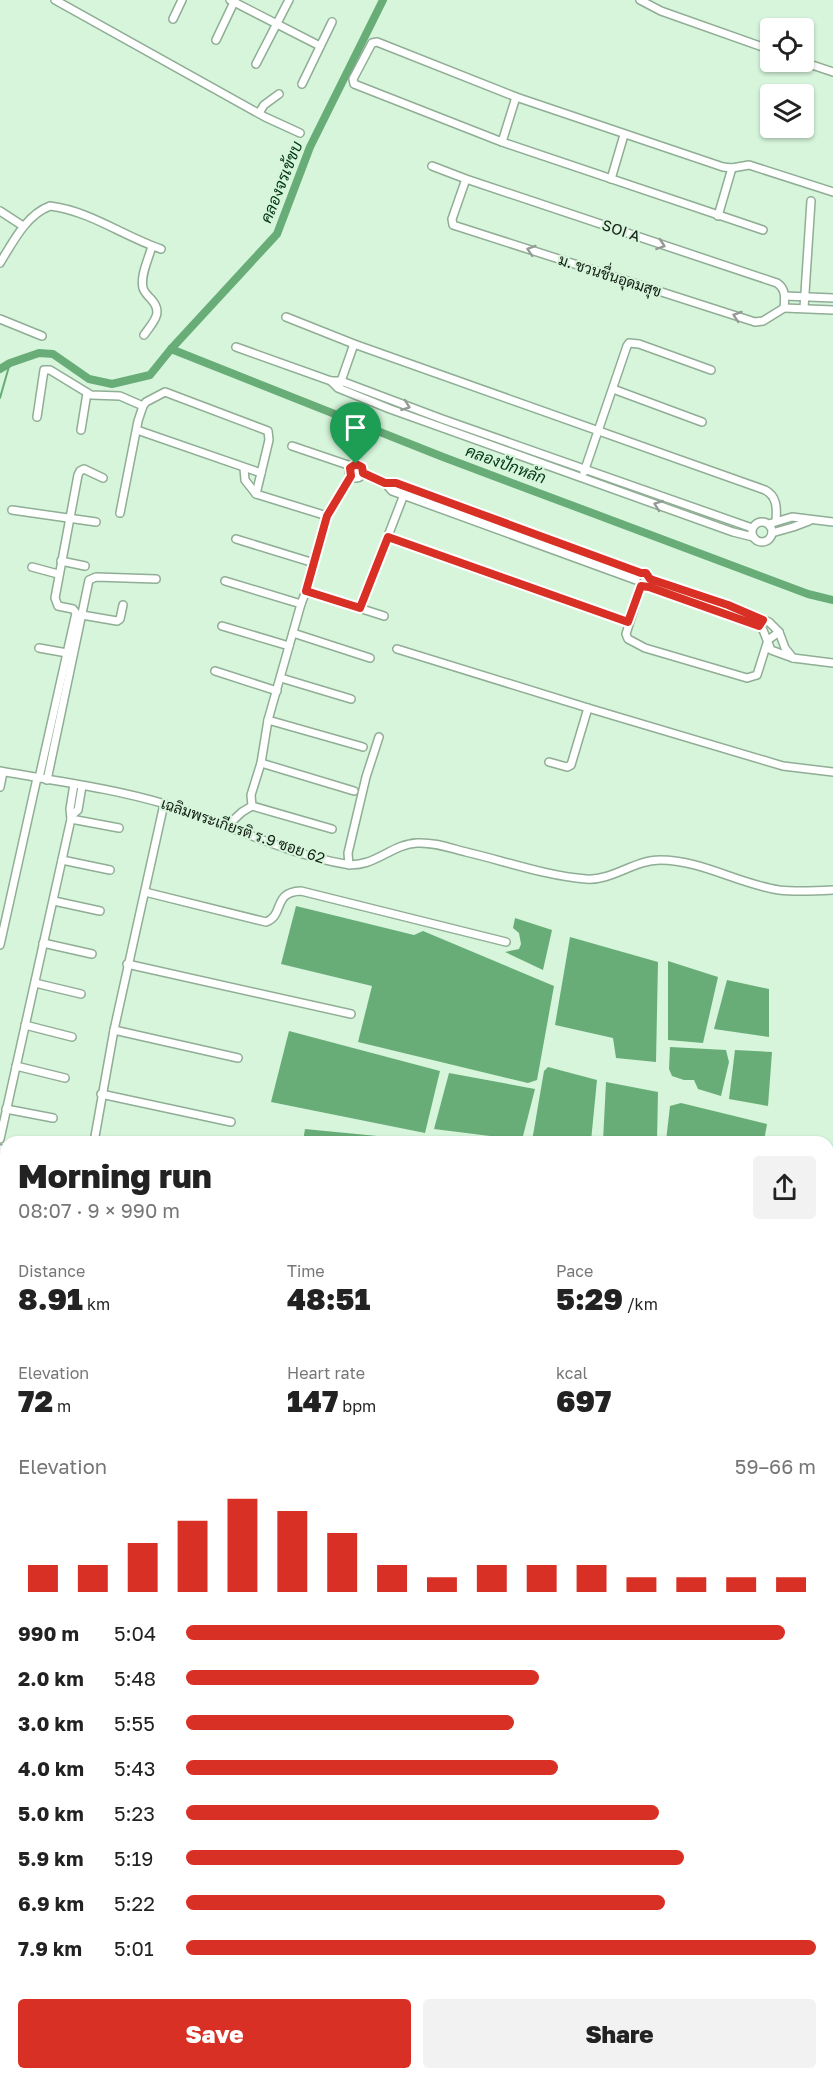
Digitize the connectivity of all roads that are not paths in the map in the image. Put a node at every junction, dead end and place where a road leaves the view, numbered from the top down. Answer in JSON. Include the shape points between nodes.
{"nodes":[{"id":1,"x":55,"y":0,"type":"edge"},
{"id":2,"x":182,"y":0,"type":"edge"},
{"id":3,"x":290,"y":0,"type":"edge"},
{"id":4,"x":639,"y":0,"type":"edge"},
{"id":5,"x":233,"y":1,"type":"edge"},
{"id":6,"x":173,"y":19,"type":"dead end"},
{"id":7,"x":332,"y":22,"type":"dead end"},
{"id":8,"x":278,"y":25,"type":"junction"},
{"id":9,"x":216,"y":40,"type":"dead end"},
{"id":10,"x":320,"y":46,"type":"junction"},
{"id":11,"x":760,"y":46,"type":"edge"},
{"id":12,"x":256,"y":64,"type":"dead end"},
{"id":13,"x":814,"y":66,"type":"edge"},
{"id":14,"x":833,"y":72,"type":"edge"},
{"id":15,"x":302,"y":84,"type":"dead end"},
{"id":16,"x":279,"y":94,"type":"dead end"},
{"id":17,"x":516,"y":97,"type":"junction"},
{"id":18,"x":259,"y":113,"type":"junction"},
{"id":19,"x":300,"y":133,"type":"dead end"},
{"id":20,"x":624,"y":135,"type":"junction"},
{"id":21,"x":502,"y":142,"type":"junction"},
{"id":22,"x":432,"y":166,"type":"dead end"},
{"id":23,"x":732,"y":168,"type":"junction"},
{"id":24,"x":466,"y":179,"type":"junction"},
{"id":25,"x":611,"y":179,"type":"junction"},
{"id":26,"x":833,"y":192,"type":"edge"},
{"id":27,"x":811,"y":201,"type":"dead end"},
{"id":28,"x":0,"y":211,"type":"edge"},
{"id":29,"x":718,"y":216,"type":"junction"},
{"id":30,"x":23,"y":226,"type":"junction"},
{"id":31,"x":763,"y":230,"type":"dead end"},
{"id":32,"x":152,"y":246,"type":"junction"},
{"id":33,"x":160,"y":249,"type":"dead end"},
{"id":34,"x":0,"y":263,"type":"edge"},
{"id":35,"x":785,"y":296,"type":"junction"},
{"id":36,"x":804,"y":297,"type":"junction"},
{"id":37,"x":833,"y":298,"type":"edge"},
{"id":38,"x":784,"y":308,"type":"junction"},
{"id":39,"x":804,"y":308,"type":"junction"},
{"id":40,"x":833,"y":310,"type":"edge"},
{"id":41,"x":286,"y":318,"type":"dead end"},
{"id":42,"x":0,"y":319,"type":"edge"},
{"id":43,"x":144,"y":335,"type":"dead end"},
{"id":44,"x":42,"y":336,"type":"dead end"},
{"id":45,"x":354,"y":344,"type":"junction"},
{"id":46,"x":236,"y":347,"type":"dead end"},
{"id":47,"x":711,"y":370,"type":"dead end"},
{"id":48,"x":340,"y":385,"type":"junction"},
{"id":49,"x":613,"y":389,"type":"junction"},
{"id":50,"x":87,"y":393,"type":"junction"},
{"id":51,"x":143,"y":406,"type":"junction"},
{"id":52,"x":37,"y":417,"type":"dead end"},
{"id":53,"x":442,"y":419,"type":"junction"},
{"id":54,"x":702,"y":422,"type":"dead end"},
{"id":55,"x":439,"y":427,"type":"junction"},
{"id":56,"x":81,"y":430,"type":"dead end"},
{"id":57,"x":137,"y":430,"type":"junction"},
{"id":58,"x":599,"y":431,"type":"junction"},
{"id":59,"x":292,"y":446,"type":"dead end"},
{"id":60,"x":351,"y":466,"type":"junction"},
{"id":61,"x":244,"y":468,"type":"junction"},
{"id":62,"x":585,"y":470,"type":"junction"},
{"id":63,"x":261,"y":472,"type":"junction"},
{"id":64,"x":363,"y":473,"type":"junction"},
{"id":65,"x":351,"y":476,"type":"junction"},
{"id":66,"x":103,"y":477,"type":"dead end"},
{"id":67,"x":582,"y":477,"type":"junction"},
{"id":68,"x":385,"y":483,"type":"junction"},
{"id":69,"x":407,"y":487,"type":"junction"},
{"id":70,"x":256,"y":494,"type":"junction"},
{"id":71,"x":404,"y":496,"type":"junction"},
{"id":72,"x":687,"y":507,"type":"junction"},
{"id":73,"x":12,"y":510,"type":"dead end"},
{"id":74,"x":120,"y":513,"type":"dead end"},
{"id":75,"x":684,"y":515,"type":"junction"},
{"id":76,"x":327,"y":516,"type":"junction"},
{"id":77,"x":70,"y":518,"type":"junction"},
{"id":78,"x":809,"y":520,"type":"junction"},
{"id":79,"x":96,"y":522,"type":"dead end"},
{"id":80,"x":833,"y":522,"type":"edge"},
{"id":81,"x":772,"y":523,"type":"junction"},
{"id":82,"x":752,"y":528,"type":"junction"},
{"id":83,"x":524,"y":530,"type":"junction"},
{"id":84,"x":772,"y":533,"type":"junction"},
{"id":85,"x":388,"y":537,"type":"junction"},
{"id":86,"x":753,"y":537,"type":"junction"},
{"id":87,"x":521,"y":538,"type":"junction"},
{"id":88,"x":236,"y":539,"type":"dead end"},
{"id":89,"x":61,"y":561,"type":"junction"},
{"id":90,"x":314,"y":563,"type":"junction"},
{"id":91,"x":32,"y":567,"type":"dead end"},
{"id":92,"x":86,"y":567,"type":"dead end"},
{"id":93,"x":641,"y":573,"type":"junction"},
{"id":94,"x":58,"y":574,"type":"junction"},
{"id":95,"x":156,"y":579,"type":"dead end"},
{"id":96,"x":650,"y":579,"type":"junction"},
{"id":97,"x":225,"y":581,"type":"dead end"},
{"id":98,"x":641,"y":584,"type":"junction"},
{"id":99,"x":306,"y":591,"type":"junction"},
{"id":100,"x":301,"y":604,"type":"junction"},
{"id":101,"x":123,"y":605,"type":"dead end"},
{"id":102,"x":360,"y":608,"type":"junction"},
{"id":103,"x":82,"y":615,"type":"junction"},
{"id":104,"x":384,"y":616,"type":"dead end"},
{"id":105,"x":628,"y":622,"type":"junction"},
{"id":106,"x":761,"y":623,"type":"junction"},
{"id":107,"x":222,"y":626,"type":"dead end"},
{"id":108,"x":779,"y":632,"type":"junction"},
{"id":109,"x":292,"y":633,"type":"junction"},
{"id":110,"x":768,"y":640,"type":"junction"},
{"id":111,"x":289,"y":646,"type":"junction"},
{"id":112,"x":39,"y":648,"type":"dead end"},
{"id":113,"x":397,"y":649,"type":"dead end"},
{"id":114,"x":67,"y":653,"type":"junction"},
{"id":115,"x":370,"y":658,"type":"dead end"},
{"id":116,"x":793,"y":658,"type":"junction"},
{"id":117,"x":833,"y":663,"type":"edge"},
{"id":118,"x":215,"y":671,"type":"dead end"},
{"id":119,"x":280,"y":678,"type":"junction"},
{"id":120,"x":277,"y":691,"type":"junction"},
{"id":121,"x":351,"y":699,"type":"dead end"},
{"id":122,"x":588,"y":708,"type":"junction"},
{"id":123,"x":268,"y":720,"type":"junction"},
{"id":124,"x":379,"y":737,"type":"dead end"},
{"id":125,"x":363,"y":747,"type":"dead end"},
{"id":126,"x":549,"y":762,"type":"dead end"},
{"id":127,"x":261,"y":763,"type":"junction"},
{"id":128,"x":2,"y":772,"type":"edge"},
{"id":129,"x":833,"y":772,"type":"edge"},
{"id":130,"x":41,"y":779,"type":"junction"},
{"id":131,"x":74,"y":784,"type":"junction"},
{"id":132,"x":82,"y":786,"type":"junction"},
{"id":133,"x":0,"y":787,"type":"edge"},
{"id":134,"x":354,"y":791,"type":"dead end"},
{"id":135,"x":164,"y":804,"type":"junction"},
{"id":136,"x":252,"y":806,"type":"junction"},
{"id":137,"x":71,"y":817,"type":"junction"},
{"id":138,"x":227,"y":825,"type":"junction"},
{"id":139,"x":119,"y":828,"type":"dead end"},
{"id":140,"x":333,"y":829,"type":"dead end"},
{"id":141,"x":62,"y":860,"type":"junction"},
{"id":142,"x":349,"y":865,"type":"junction"},
{"id":143,"x":110,"y":870,"type":"dead end"},
{"id":144,"x":833,"y":890,"type":"edge"},
{"id":145,"x":145,"y":892,"type":"junction"},
{"id":146,"x":54,"y":901,"type":"junction"},
{"id":147,"x":100,"y":910,"type":"dead end"},
{"id":148,"x":506,"y":942,"type":"dead end"},
{"id":149,"x":43,"y":943,"type":"junction"},
{"id":150,"x":0,"y":945,"type":"edge"},
{"id":151,"x":92,"y":954,"type":"dead end"},
{"id":152,"x":127,"y":964,"type":"junction"},
{"id":153,"x":35,"y":983,"type":"junction"},
{"id":154,"x":81,"y":994,"type":"dead end"},
{"id":155,"x":351,"y":1014,"type":"dead end"},
{"id":156,"x":25,"y":1025,"type":"junction"},
{"id":157,"x":114,"y":1030,"type":"junction"},
{"id":158,"x":72,"y":1037,"type":"dead end"},
{"id":159,"x":238,"y":1058,"type":"dead end"},
{"id":160,"x":16,"y":1066,"type":"junction"},
{"id":161,"x":65,"y":1078,"type":"dead end"},
{"id":162,"x":101,"y":1094,"type":"junction"},
{"id":163,"x":6,"y":1109,"type":"junction"},
{"id":164,"x":53,"y":1118,"type":"dead end"},
{"id":165,"x":231,"y":1122,"type":"dead end"},
{"id":166,"x":1,"y":1136,"type":"edge"},
{"id":167,"x":94,"y":1136,"type":"edge"}],
"edges":[{"from":1,"to":18,"type":"street"},
{"from":2,"to":6,"type":"street"},
{"from":3,"to":8,"type":"street"},
{"from":4,"to":11,"type":"street"},
{"from":5,"to":8,"type":"street"},
{"from":5,"to":9,"type":"street"},
{"from":7,"to":10,"type":"street"},
{"from":8,"to":10,"type":"street"},
{"from":8,"to":12,"type":"street"},
{"from":10,"to":15,"type":"street"},
{"from":13,"to":14,"type":"street"},
{"from":16,"to":18,"type":"street"},
{"from":17,"to":20,"type":"street"},
{"from":17,"to":21,"type":"street"},
{"from":17,"to":21,"type":"street","via":[[377,42],[372,43],[353,79],[354,84]]},
{"from":18,"to":19,"type":"street"},
{"from":20,"to":23,"type":"street"},
{"from":20,"to":25,"type":"street"},
{"from":21,"to":25,"type":"street"},
{"from":22,"to":24,"type":"street","name":"SOI A"},
{"from":23,"to":26,"type":"street","via":[[749,165]]},
{"from":23,"to":29,"type":"street"},
{"from":24,"to":35,"type":"street","name":"SOI A","one_way":true,"via":[[777,284]]},
{"from":38,"to":24,"type":"street","name":"ม. ชวนชื่นอุดมสุข","one_way":true,"via":[[754,322],[453,225]]},
{"from":25,"to":29,"type":"street"},
{"from":27,"to":36,"type":"street"},
{"from":28,"to":30,"type":"street"},
{"from":29,"to":31,"type":"street"},
{"from":30,"to":32,"type":"street","via":[[44,208],[57,207],[90,216]]},
{"from":30,"to":34,"type":"street"},
{"from":32,"to":33,"type":"street"},
{"from":32,"to":43,"type":"street","via":[[143,289],[158,310]]},
{"from":35,"to":36,"type":"street"},
{"from":35,"to":38,"type":"street"},
{"from":36,"to":37,"type":"street"},
{"from":36,"to":39,"type":"street"},
{"from":38,"to":39,"type":"street"},
{"from":39,"to":40,"type":"street"},
{"from":41,"to":45,"type":"street"},
{"from":42,"to":44,"type":"street"},
{"from":45,"to":48,"type":"street"},
{"from":45,"to":58,"type":"street"},
{"from":46,"to":48,"type":"street"},
{"from":47,"to":49,"type":"street","via":[[629,343]]},
{"from":48,"to":53,"type":"street","one_way":true},
{"from":48,"to":55,"type":"street"},
{"from":49,"to":54,"type":"street"},
{"from":49,"to":58,"type":"street"},
{"from":50,"to":51,"type":"street","via":[[97,397],[120,396]]},
{"from":50,"to":52,"type":"street","via":[[44,370]]},
{"from":50,"to":56,"type":"street"},
{"from":51,"to":57,"type":"street"},
{"from":51,"to":63,"type":"street","via":[[165,392],[268,431]]},
{"from":53,"to":55,"type":"street"},
{"from":53,"to":62,"type":"street"},
{"from":55,"to":67,"type":"street"},
{"from":57,"to":61,"type":"street"},
{"from":57,"to":74,"type":"street"},
{"from":58,"to":62,"type":"street"},
{"from":58,"to":81,"type":"street","via":[[765,490],[774,497],[777,512]]},
{"from":59,"to":60,"type":"street"},
{"from":60,"to":64,"type":"street","via":[[360,465]]},
{"from":60,"to":65,"type":"street"},
{"from":61,"to":63,"type":"street"},
{"from":61,"to":70,"type":"street","via":[[245,480]]},
{"from":62,"to":67,"type":"street"},
{"from":62,"to":72,"type":"street"},
{"from":63,"to":70,"type":"street"},
{"from":64,"to":65,"type":"street","via":[[358,478]]},
{"from":64,"to":68,"type":"street"},
{"from":65,"to":76,"type":"street"},
{"from":66,"to":77,"type":"street","via":[[80,471]]},
{"from":75,"to":67,"type":"street","one_way":true},
{"from":68,"to":69,"type":"street"},
{"from":68,"to":71,"type":"street"},
{"from":69,"to":71,"type":"street"},
{"from":69,"to":83,"type":"street"},
{"from":70,"to":76,"type":"street"},
{"from":71,"to":85,"type":"street"},
{"from":71,"to":87,"type":"street"},
{"from":72,"to":75,"type":"street"},
{"from":72,"to":82,"type":"street"},
{"from":73,"to":77,"type":"street"},
{"from":75,"to":86,"type":"street"},
{"from":76,"to":90,"type":"street"},
{"from":77,"to":79,"type":"street"},
{"from":77,"to":89,"type":"street"},
{"from":78,"to":80,"type":"street"},
{"from":78,"to":81,"type":"street","via":[[792,518]]},
{"from":78,"to":84,"type":"street"},
{"from":81,"to":82,"type":"street","via":[[757,522]]},
{"from":81,"to":84,"type":"street"},
{"from":82,"to":86,"type":"street"},
{"from":83,"to":87,"type":"street"},
{"from":83,"to":93,"type":"street"},
{"from":84,"to":86,"type":"street","via":[[762,542]]},
{"from":85,"to":102,"type":"street"},
{"from":85,"to":105,"type":"street"},
{"from":87,"to":98,"type":"street"},
{"from":88,"to":90,"type":"street"},
{"from":89,"to":92,"type":"street"},
{"from":89,"to":94,"type":"street"},
{"from":90,"to":99,"type":"street"},
{"from":91,"to":94,"type":"street"},
{"from":93,"to":96,"type":"street","via":[[648,574]]},
{"from":93,"to":98,"type":"street","via":[[637,576]]},
{"from":94,"to":114,"type":"street","via":[[56,604],[76,613]]},
{"from":95,"to":103,"type":"street","via":[[92,578]]},
{"from":96,"to":98,"type":"street"},
{"from":96,"to":106,"type":"street","via":[[728,605]]},
{"from":97,"to":100,"type":"street"},
{"from":98,"to":105,"type":"street"},
{"from":98,"to":106,"type":"street"},
{"from":99,"to":100,"type":"street"},
{"from":99,"to":102,"type":"street"},
{"from":100,"to":109,"type":"street"},
{"from":101,"to":103,"type":"street","via":[[117,621]]},
{"from":102,"to":104,"type":"street"},
{"from":103,"to":130,"type":"street"},
{"from":105,"to":110,"type":"street","via":[[626,634],[635,644],[747,678],[758,675]]},
{"from":106,"to":108,"type":"street","via":[[769,622]]},
{"from":106,"to":110,"type":"street"},
{"from":107,"to":111,"type":"street"},
{"from":108,"to":110,"type":"street"},
{"from":108,"to":116,"type":"street"},
{"from":109,"to":111,"type":"street"},
{"from":109,"to":115,"type":"street"},
{"from":110,"to":116,"type":"street","via":[[771,650]]},
{"from":111,"to":119,"type":"street"},
{"from":112,"to":114,"type":"street"},
{"from":113,"to":122,"type":"street"},
{"from":114,"to":130,"type":"street"},
{"from":116,"to":117,"type":"street"},
{"from":118,"to":120,"type":"street"},
{"from":119,"to":120,"type":"street"},
{"from":119,"to":121,"type":"street"},
{"from":120,"to":123,"type":"street"},
{"from":122,"to":126,"type":"street","via":[[571,765]]},
{"from":122,"to":129,"type":"street","via":[[783,766]]},
{"from":123,"to":125,"type":"street"},
{"from":123,"to":127,"type":"street"},
{"from":124,"to":142,"type":"street","via":[[348,853]]},
{"from":127,"to":134,"type":"street"},
{"from":127,"to":136,"type":"street","via":[[251,795]]},
{"from":128,"to":130,"type":"street","name":"เฉลิมพระเกียรติ ร.9 ซอย 62"},
{"from":128,"to":133,"type":"street"},
{"from":130,"to":131,"type":"street","name":"เฉลิมพระเกียรติ ร.9 ซอย 62"},
{"from":130,"to":150,"type":"street"},
{"from":131,"to":132,"type":"street","name":"เฉลิมพระเกียรติ ร.9 ซอย 62"},
{"from":131,"to":137,"type":"street"},
{"from":132,"to":135,"type":"street","name":"เฉลิมพระเกียรติ ร.9 ซอย 62"},
{"from":132,"to":137,"type":"street","via":[[78,810]]},
{"from":135,"to":138,"type":"street","name":"เฉลิมพระเกียรติ ร.9 ซอย 62"},
{"from":135,"to":145,"type":"street"},
{"from":136,"to":138,"type":"street"},
{"from":136,"to":140,"type":"street"},
{"from":137,"to":139,"type":"street"},
{"from":137,"to":141,"type":"street"},
{"from":138,"to":142,"type":"street","name":"เฉลิมพระเกียรติ ร.9 ซอย 62","via":[[320,859]]},
{"from":141,"to":143,"type":"street"},
{"from":141,"to":146,"type":"street"},
{"from":142,"to":144,"type":"street","name":"เฉลิมพระเกียรติ ร.9 ซอย 62","via":[[365,864],[407,843],[433,843],[588,879],[660,860],[690,864],[778,890]]},
{"from":145,"to":148,"type":"street","via":[[266,922],[272,920],[284,895],[302,891]]},
{"from":145,"to":152,"type":"street"},
{"from":146,"to":147,"type":"street"},
{"from":146,"to":149,"type":"street"},
{"from":149,"to":151,"type":"street"},
{"from":149,"to":153,"type":"street"},
{"from":152,"to":155,"type":"street"},
{"from":152,"to":157,"type":"street"},
{"from":153,"to":154,"type":"street"},
{"from":153,"to":156,"type":"street"},
{"from":156,"to":158,"type":"street"},
{"from":156,"to":160,"type":"street"},
{"from":157,"to":159,"type":"street"},
{"from":157,"to":162,"type":"street"},
{"from":160,"to":161,"type":"street"},
{"from":160,"to":163,"type":"street"},
{"from":162,"to":165,"type":"street"},
{"from":162,"to":167,"type":"street"},
{"from":163,"to":164,"type":"street"},
{"from":163,"to":166,"type":"street"}]}
